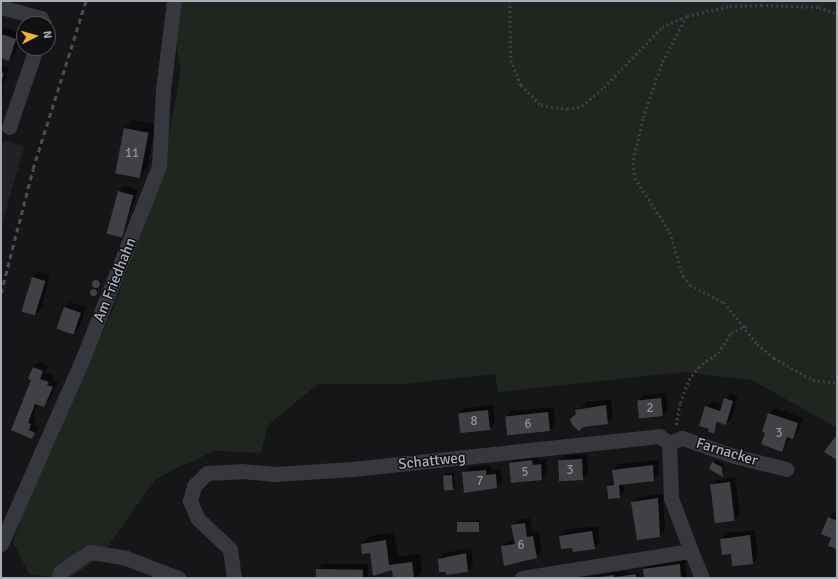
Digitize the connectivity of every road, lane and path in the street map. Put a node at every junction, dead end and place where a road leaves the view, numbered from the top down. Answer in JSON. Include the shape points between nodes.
{"nodes":[{"id":1,"x":174,"y":1,"type":"edge"},
{"id":2,"x":510,"y":1,"type":"edge"},
{"id":3,"x":1,"y":7,"type":"edge"},
{"id":4,"x":837,"y":14,"type":"edge"},
{"id":5,"x":34,"y":16,"type":"edge"},
{"id":6,"x":687,"y":16,"type":"junction"},
{"id":7,"x":33,"y":56,"type":"edge"},
{"id":8,"x":9,"y":127,"type":"dead end"},
{"id":9,"x":746,"y":326,"type":"junction"},
{"id":10,"x":837,"y":383,"type":"edge"},
{"id":11,"x":669,"y":443,"type":"junction"},
{"id":12,"x":786,"y":469,"type":"dead end"},
{"id":13,"x":1,"y":544,"type":"edge"},
{"id":14,"x":691,"y":551,"type":"junction"},
{"id":15,"x":58,"y":578,"type":"edge"},
{"id":16,"x":178,"y":578,"type":"edge"},
{"id":17,"x":234,"y":578,"type":"edge"},
{"id":18,"x":522,"y":578,"type":"edge"},
{"id":19,"x":702,"y":578,"type":"edge"}],
"edges":[{"from":1,"to":13,"type":"street","name":"Am Friedhahn","via":[[163,90],[159,166],[82,358]]},
{"from":2,"to":6,"type":"path","via":[[511,60],[521,85],[541,105],[560,108],[582,106],[662,27]]},
{"from":3,"to":5,"type":"street"},
{"from":4,"to":6,"type":"path","via":[[819,7],[761,5],[730,6]]},
{"from":6,"to":9,"type":"path","via":[[662,64],[643,119],[633,163],[635,178],[670,232],[683,276],[690,285],[724,302]]},
{"from":7,"to":8,"type":"street"},
{"from":9,"to":10,"type":"path","via":[[757,344],[774,358],[813,380]]},
{"from":9,"to":11,"type":"path","via":[[731,333],[718,353],[698,367],[689,380]]},
{"from":11,"to":12,"type":"street","name":"Farnacker","via":[[682,438],[734,456]]},
{"from":11,"to":14,"type":"street","via":[[671,498]]},
{"from":11,"to":17,"type":"street","name":"Schattweg","via":[[659,436],[352,469],[275,474],[241,471],[207,473],[194,486],[190,501],[198,519],[230,549]]},
{"from":14,"to":18,"type":"street"},
{"from":14,"to":19,"type":"street"},
{"from":15,"to":16,"type":"street","via":[[60,572],[90,552],[126,558]]}]}
